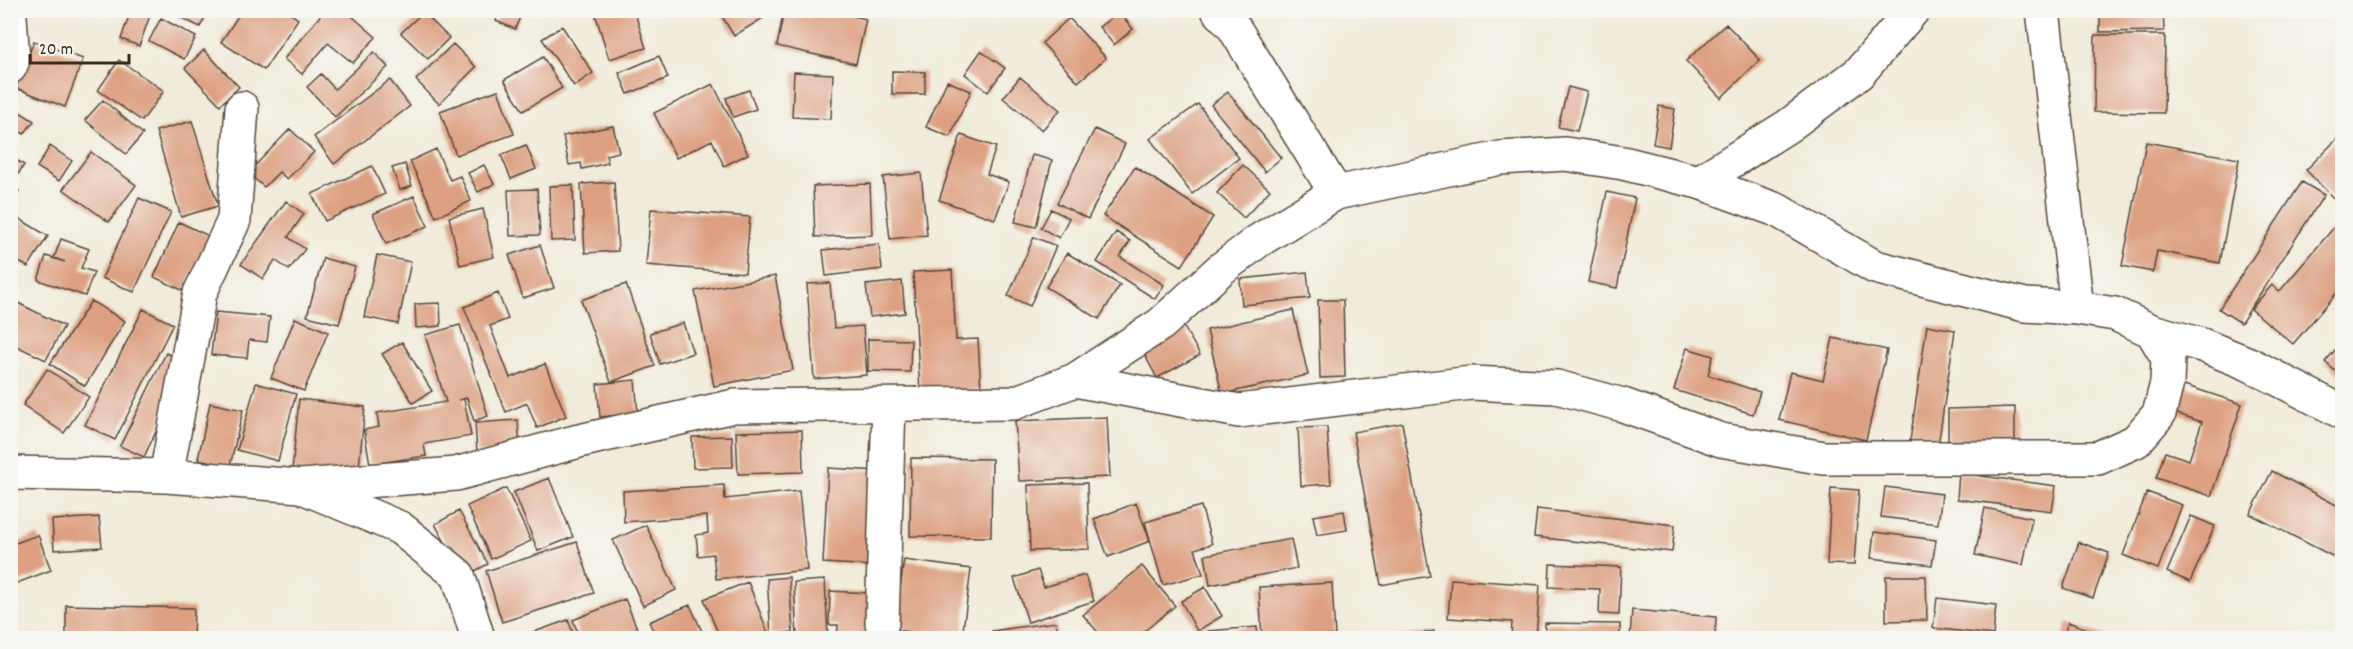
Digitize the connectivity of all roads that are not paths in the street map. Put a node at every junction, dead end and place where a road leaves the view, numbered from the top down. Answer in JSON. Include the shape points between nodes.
{"nodes":[{"id":1,"x":1913,"y":10,"type":"edge"},
{"id":2,"x":2043,"y":10,"type":"edge"},
{"id":3,"x":10,"y":16,"type":"edge"},
{"id":4,"x":1234,"y":16,"type":"edge"},
{"id":5,"x":10,"y":67,"type":"edge"},
{"id":6,"x":242,"y":108,"type":"dead end"},
{"id":7,"x":1699,"y":182,"type":"junction"},
{"id":8,"x":1336,"y":193,"type":"junction"},
{"id":9,"x":2077,"y":308,"type":"junction"},
{"id":10,"x":2152,"y":331,"type":"junction"},
{"id":11,"x":1076,"y":380,"type":"junction"},
{"id":12,"x":889,"y":406,"type":"junction"},
{"id":13,"x":2343,"y":412,"type":"edge"},
{"id":14,"x":10,"y":473,"type":"edge"},
{"id":15,"x":166,"y":476,"type":"junction"},
{"id":16,"x":301,"y":486,"type":"junction"},
{"id":17,"x":882,"y":623,"type":"dead end"},
{"id":18,"x":478,"y":639,"type":"edge"}],
"edges":[{"from":1,"to":7,"type":"street","via":[[1859,73],[1788,126]]},
{"from":2,"to":9,"type":"street"},
{"from":3,"to":5,"type":"street"},
{"from":4,"to":8,"type":"street"},
{"from":6,"to":15,"type":"street","via":[[234,220],[200,293]]},
{"from":7,"to":8,"type":"street","via":[[1623,163],[1565,154],[1500,158]]},
{"from":7,"to":9,"type":"street","via":[[1777,210],[1875,267],[2025,305]]},
{"from":8,"to":11,"type":"street","via":[[1258,241],[1161,324]]},
{"from":9,"to":10,"type":"street","via":[[2115,314]]},
{"from":10,"to":11,"type":"street","via":[[2168,358],[2159,414],[2136,441],[2098,458],[1824,458],[1721,440],[1623,405],[1557,387],[1471,383],[1239,411]]},
{"from":10,"to":13,"type":"street","via":[[2249,364]]},
{"from":11,"to":12,"type":"street","via":[[1014,404]]},
{"from":12,"to":16,"type":"street","via":[[734,406],[456,474]]},
{"from":12,"to":17,"type":"street"},
{"from":14,"to":15,"type":"street"},
{"from":15,"to":16,"type":"street"},
{"from":16,"to":18,"type":"street","via":[[400,528],[458,575]]}]}
